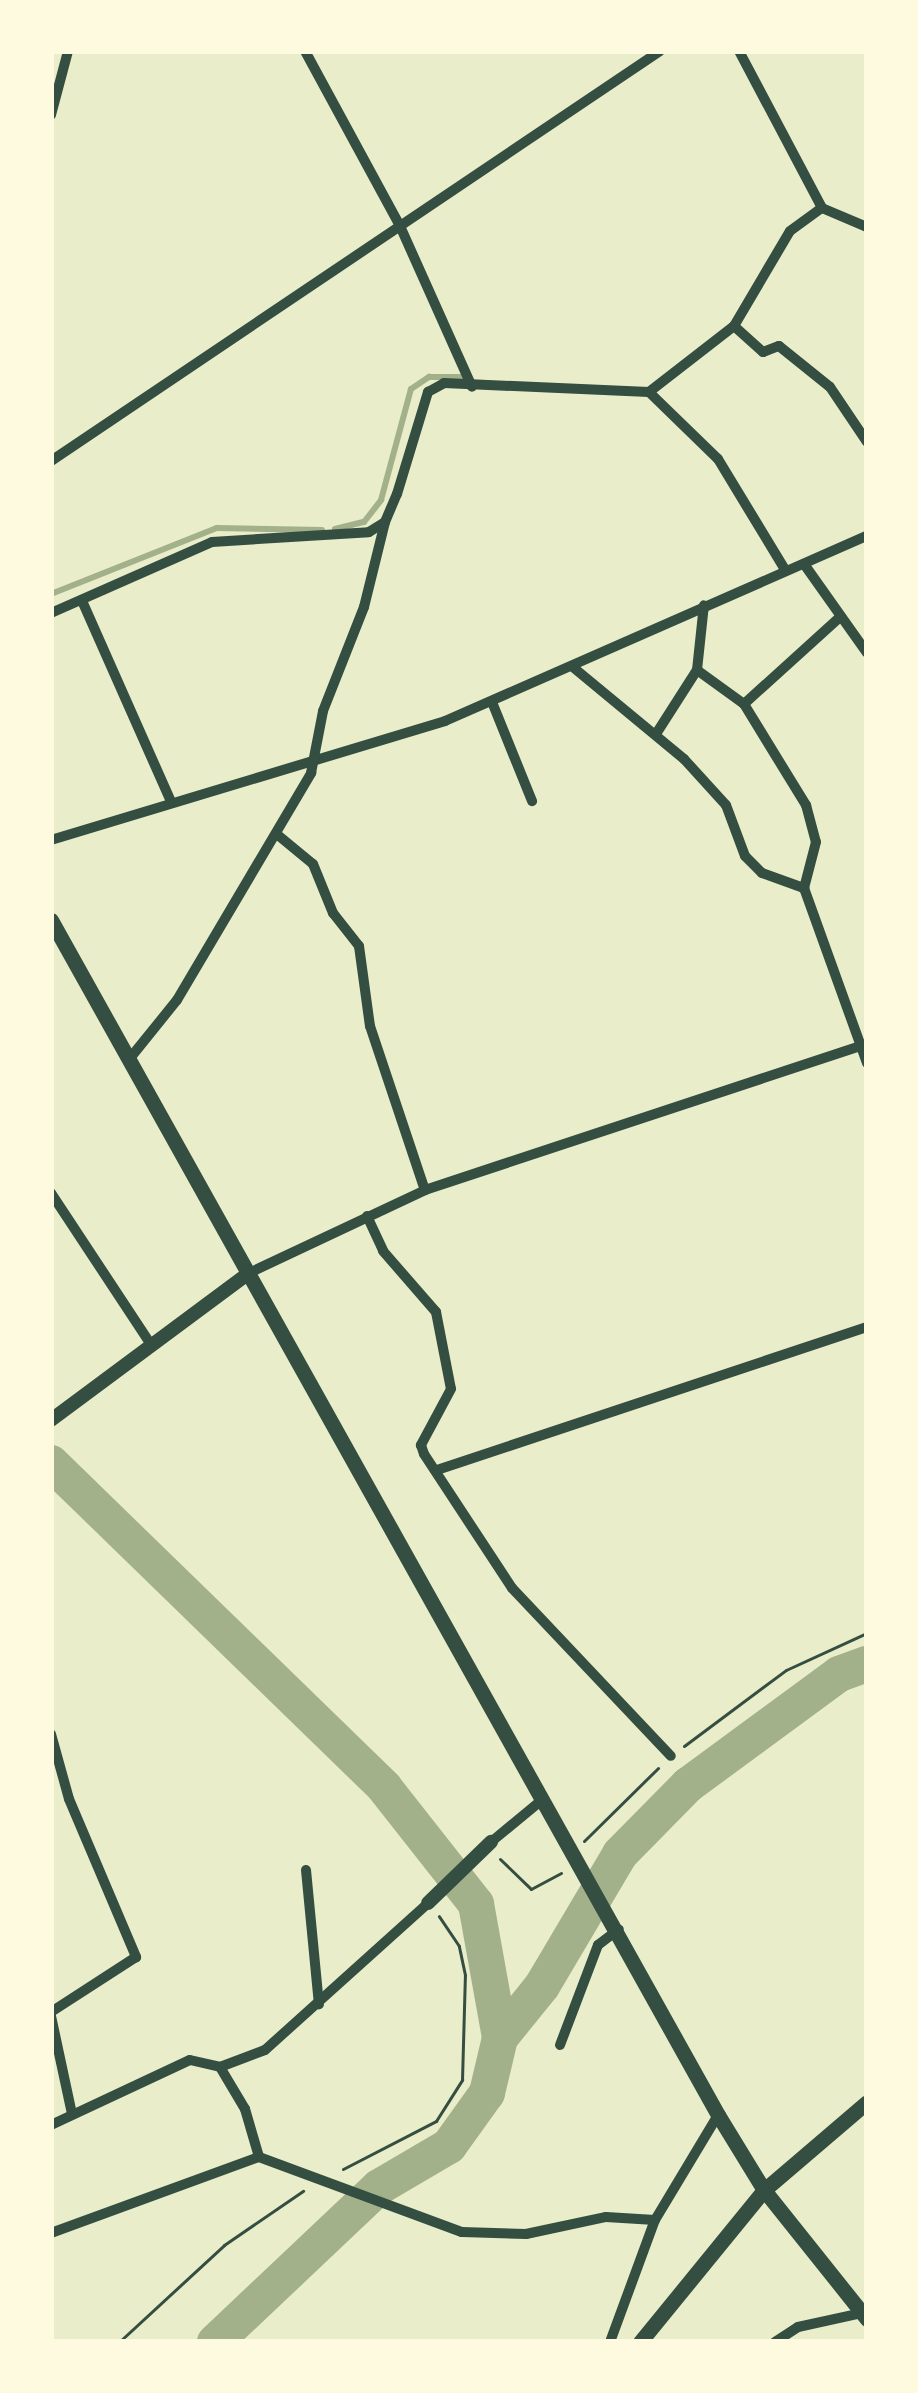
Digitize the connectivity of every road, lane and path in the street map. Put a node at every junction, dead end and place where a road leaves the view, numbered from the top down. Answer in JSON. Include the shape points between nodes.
{"nodes":[{"id":1,"x":68,"y":51,"type":"edge"},
{"id":2,"x":304,"y":51,"type":"edge"},
{"id":3,"x":660,"y":51,"type":"edge"},
{"id":4,"x":739,"y":51,"type":"edge"},
{"id":5,"x":51,"y":115,"type":"edge"},
{"id":6,"x":822,"y":208,"type":"junction"},
{"id":7,"x":400,"y":226,"type":"junction"},
{"id":8,"x":867,"y":227,"type":"edge"},
{"id":9,"x":734,"y":326,"type":"junction"},
{"id":10,"x":472,"y":387,"type":"junction"},
{"id":11,"x":649,"y":392,"type":"junction"},
{"id":12,"x":867,"y":442,"type":"edge"},
{"id":13,"x":51,"y":461,"type":"edge"},
{"id":14,"x":385,"y":521,"type":"junction"},
{"id":15,"x":867,"y":536,"type":"edge"},
{"id":16,"x":804,"y":564,"type":"junction"},
{"id":17,"x":784,"y":568,"type":"junction"},
{"id":18,"x":83,"y":603,"type":"junction"},
{"id":19,"x":704,"y":605,"type":"junction"},
{"id":20,"x":51,"y":613,"type":"edge"},
{"id":21,"x":839,"y":617,"type":"junction"},
{"id":22,"x":867,"y":653,"type":"edge"},
{"id":23,"x":574,"y":668,"type":"junction"},
{"id":24,"x":697,"y":670,"type":"junction"},
{"id":25,"x":492,"y":702,"type":"junction"},
{"id":26,"x":744,"y":704,"type":"junction"},
{"id":27,"x":656,"y":734,"type":"junction"},
{"id":28,"x":316,"y":758,"type":"junction"},
{"id":29,"x":532,"y":801,"type":"dead end"},
{"id":30,"x":171,"y":802,"type":"junction"},
{"id":31,"x":279,"y":836,"type":"junction"},
{"id":32,"x":51,"y":840,"type":"edge"},
{"id":33,"x":805,"y":888,"type":"junction"},
{"id":34,"x":51,"y":920,"type":"edge"},
{"id":35,"x":864,"y":1045,"type":"edge"},
{"id":36,"x":131,"y":1058,"type":"junction"},
{"id":37,"x":867,"y":1063,"type":"edge"},
{"id":38,"x":424,"y":1190,"type":"junction"},
{"id":39,"x":51,"y":1193,"type":"edge"},
{"id":40,"x":367,"y":1216,"type":"junction"},
{"id":41,"x":249,"y":1273,"type":"junction"},
{"id":42,"x":867,"y":1327,"type":"edge"},
{"id":43,"x":152,"y":1346,"type":"junction"},
{"id":44,"x":51,"y":1420,"type":"edge"},
{"id":45,"x":437,"y":1470,"type":"junction"},
{"id":46,"x":51,"y":1734,"type":"edge"},
{"id":47,"x":671,"y":1756,"type":"dead end"},
{"id":48,"x":546,"y":1797,"type":"junction"},
{"id":49,"x":487,"y":1845,"type":"joint"},
{"id":50,"x":306,"y":1870,"type":"dead end"},
{"id":51,"x":431,"y":1901,"type":"junction"},
{"id":52,"x":616,"y":1925,"type":"junction"},
{"id":53,"x":319,"y":2004,"type":"junction"},
{"id":54,"x":51,"y":2014,"type":"edge"},
{"id":55,"x":560,"y":2045,"type":"dead end"},
{"id":56,"x":220,"y":2067,"type":"junction"},
{"id":57,"x":867,"y":2102,"type":"edge"},
{"id":58,"x":72,"y":2114,"type":"junction"},
{"id":59,"x":718,"y":2115,"type":"junction"},
{"id":60,"x":51,"y":2126,"type":"edge"},
{"id":61,"x":259,"y":2157,"type":"junction"},
{"id":62,"x":323,"y":2181,"type":"junction"},
{"id":63,"x":764,"y":2190,"type":"junction"},
{"id":64,"x":655,"y":2220,"type":"junction"},
{"id":65,"x":51,"y":2233,"type":"edge"},
{"id":66,"x":865,"y":2316,"type":"edge"},
{"id":67,"x":119,"y":2342,"type":"edge"},
{"id":68,"x":610,"y":2342,"type":"edge"},
{"id":69,"x":640,"y":2342,"type":"edge"},
{"id":70,"x":775,"y":2342,"type":"edge"}],
"edges":[{"from":1,"to":5,"type":"street"},
{"from":2,"to":7,"type":"street"},
{"from":3,"to":7,"type":"street"},
{"from":4,"to":6,"type":"street"},
{"from":6,"to":8,"type":"street"},
{"from":6,"to":9,"type":"street","via":[[790,231]]},
{"from":7,"to":10,"type":"street"},
{"from":7,"to":13,"type":"street"},
{"from":9,"to":11,"type":"street"},
{"from":9,"to":12,"type":"street","via":[[763,352],[779,346],[830,387]]},
{"from":10,"to":11,"type":"street","via":[[597,384]]},
{"from":10,"to":14,"type":"street","via":[[444,383],[428,392]]},
{"from":11,"to":17,"type":"street","via":[[718,459]]},
{"from":14,"to":18,"type":"street","via":[[328,538],[212,542]]},
{"from":14,"to":28,"type":"street","via":[[364,608],[323,711]]},
{"from":15,"to":16,"type":"street"},
{"from":16,"to":17,"type":"street"},
{"from":16,"to":21,"type":"street"},
{"from":17,"to":19,"type":"street"},
{"from":18,"to":20,"type":"street"},
{"from":18,"to":30,"type":"street"},
{"from":19,"to":23,"type":"street"},
{"from":19,"to":24,"type":"street"},
{"from":21,"to":22,"type":"street"},
{"from":21,"to":26,"type":"street"},
{"from":23,"to":25,"type":"street"},
{"from":23,"to":27,"type":"street"},
{"from":24,"to":26,"type":"street"},
{"from":24,"to":27,"type":"street"},
{"from":25,"to":28,"type":"street"},
{"from":25,"to":29,"type":"street"},
{"from":26,"to":33,"type":"street","via":[[814,824]]},
{"from":27,"to":33,"type":"street","via":[[725,805],[762,873]]},
{"from":28,"to":30,"type":"street"},
{"from":28,"to":31,"type":"street"},
{"from":30,"to":32,"type":"street"},
{"from":31,"to":36,"type":"street","via":[[159,1027]]},
{"from":31,"to":38,"type":"street","via":[[313,864],[333,914],[359,946],[370,1026]]},
{"from":33,"to":35,"type":"street"},
{"from":34,"to":36,"type":"main road"},
{"from":35,"to":37,"type":"street"},
{"from":35,"to":38,"type":"street"},
{"from":36,"to":41,"type":"main road"},
{"from":38,"to":40,"type":"street"},
{"from":39,"to":43,"type":"street"},
{"from":40,"to":41,"type":"street"},
{"from":40,"to":45,"type":"street","via":[[383,1251],[436,1312],[451,1388],[421,1445]]},
{"from":41,"to":43,"type":"main road"},
{"from":41,"to":48,"type":"main road"},
{"from":42,"to":45,"type":"street"},
{"from":43,"to":44,"type":"main road"},
{"from":45,"to":47,"type":"street","via":[[512,1588]]},
{"from":46,"to":54,"type":"street","via":[[103,1889],[136,1957]]},
{"from":48,"to":49,"type":"street"},
{"from":48,"to":52,"type":"main road"},
{"from":49,"to":51,"type":"main road"},
{"from":50,"to":53,"type":"street"},
{"from":51,"to":53,"type":"street"},
{"from":51,"to":62,"type":"path","via":[[459,1946],[465,1975],[462,2080],[436,2122]]},
{"from":52,"to":55,"type":"street","via":[[598,1945]]},
{"from":52,"to":59,"type":"main road"},
{"from":53,"to":56,"type":"street","via":[[265,2050]]},
{"from":54,"to":58,"type":"street"},
{"from":56,"to":58,"type":"street","via":[[190,2060]]},
{"from":56,"to":61,"type":"street"},
{"from":57,"to":63,"type":"main road"},
{"from":58,"to":60,"type":"street"},
{"from":59,"to":63,"type":"main road"},
{"from":59,"to":64,"type":"street"},
{"from":61,"to":62,"type":"street"},
{"from":61,"to":65,"type":"street"},
{"from":62,"to":64,"type":"street","via":[[462,2232],[526,2234],[606,2217]]},
{"from":62,"to":67,"type":"path","via":[[224,2245]]},
{"from":63,"to":66,"type":"main road"},
{"from":63,"to":69,"type":"main road"},
{"from":64,"to":68,"type":"street"},
{"from":66,"to":70,"type":"street","via":[[798,2327]]}]}
